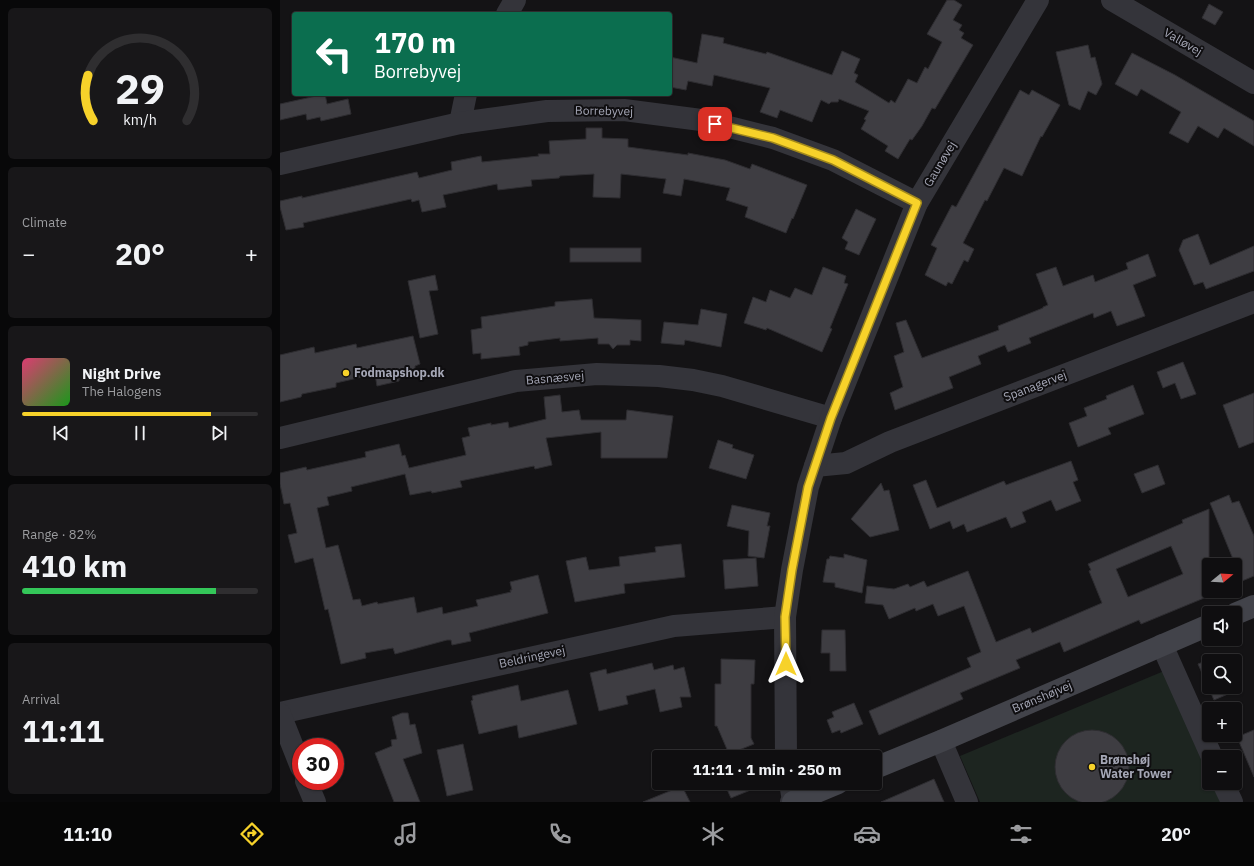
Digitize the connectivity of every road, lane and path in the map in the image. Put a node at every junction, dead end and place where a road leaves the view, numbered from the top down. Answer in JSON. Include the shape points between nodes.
{"nodes":[{"id":1,"x":515,"y":0,"type":"edge"},
{"id":2,"x":1038,"y":0,"type":"edge"},
{"id":3,"x":1112,"y":0,"type":"edge"},
{"id":4,"x":509,"y":12,"type":"edge"},
{"id":5,"x":1254,"y":83,"type":"edge"},
{"id":6,"x":466,"y":96,"type":"edge"},
{"id":7,"x":460,"y":123,"type":"junction"},
{"id":8,"x":280,"y":164,"type":"edge"},
{"id":9,"x":917,"y":203,"type":"junction"},
{"id":10,"x":1254,"y":302,"type":"edge"},
{"id":11,"x":831,"y":418,"type":"junction"},
{"id":12,"x":280,"y":438,"type":"edge"},
{"id":13,"x":815,"y":466,"type":"junction"},
{"id":14,"x":1254,"y":606,"type":"edge"},
{"id":15,"x":1242,"y":611,"type":"edge"},
{"id":16,"x":785,"y":617,"type":"junction"},
{"id":17,"x":1202,"y":628,"type":"edge"},
{"id":18,"x":1162,"y":645,"type":"junction"},
{"id":19,"x":280,"y":713,"type":"edge"},
{"id":20,"x":941,"y":741,"type":"junction"},
{"id":21,"x":292,"y":744,"type":"edge"},
{"id":22,"x":786,"y":750,"type":"edge"},
{"id":23,"x":1209,"y":750,"type":"edge"},
{"id":24,"x":882,"y":765,"type":"edge"},
{"id":25,"x":310,"y":790,"type":"edge"},
{"id":26,"x":815,"y":790,"type":"edge"},
{"id":27,"x":1226,"y":790,"type":"edge"},
{"id":28,"x":792,"y":797,"type":"edge"},
{"id":29,"x":315,"y":802,"type":"edge"},
{"id":30,"x":967,"y":802,"type":"edge"},
{"id":31,"x":1232,"y":802,"type":"edge"}],
"edges":[{"from":1,"to":4,"type":"street"},
{"from":2,"to":9,"type":"street","name":"Gaunøvej"},
{"from":3,"to":5,"type":"street","name":"Valløvej"},
{"from":6,"to":7,"type":"street"},
{"from":7,"to":8,"type":"street","name":"Borrebyvej"},
{"from":7,"to":9,"type":"street","name":"Borrebyvej","via":[[547,111],[593,110],[624,110],[701,120],[773,138],[833,160]]},
{"from":9,"to":11,"type":"street","name":"Gaunøvej"},
{"from":10,"to":13,"type":"street","name":"Spanagervej","via":[[890,442],[846,463]]},
{"from":11,"to":12,"type":"street","name":"Basnæsvej","via":[[722,386],[659,376],[597,374],[516,381]]},
{"from":11,"to":13,"type":"street","name":"Gaunøvej"},
{"from":13,"to":16,"type":"street","name":"Gaunøvej","via":[[792,570]]},
{"from":14,"to":15,"type":"street"},
{"from":16,"to":19,"type":"street","name":"Beldringevej","via":[[674,626]]},
{"from":16,"to":22,"type":"street","name":"Gaunøvej"},
{"from":17,"to":18,"type":"street","name":"Brønshøjvej"},
{"from":18,"to":20,"type":"street","name":"Brønshøjvej"},
{"from":18,"to":23,"type":"street"},
{"from":19,"to":21,"type":"street"},
{"from":20,"to":24,"type":"street","name":"Brønshøjvej"},
{"from":20,"to":30,"type":"street"},
{"from":25,"to":29,"type":"street"},
{"from":26,"to":28,"type":"street"},
{"from":27,"to":31,"type":"street"}]}
